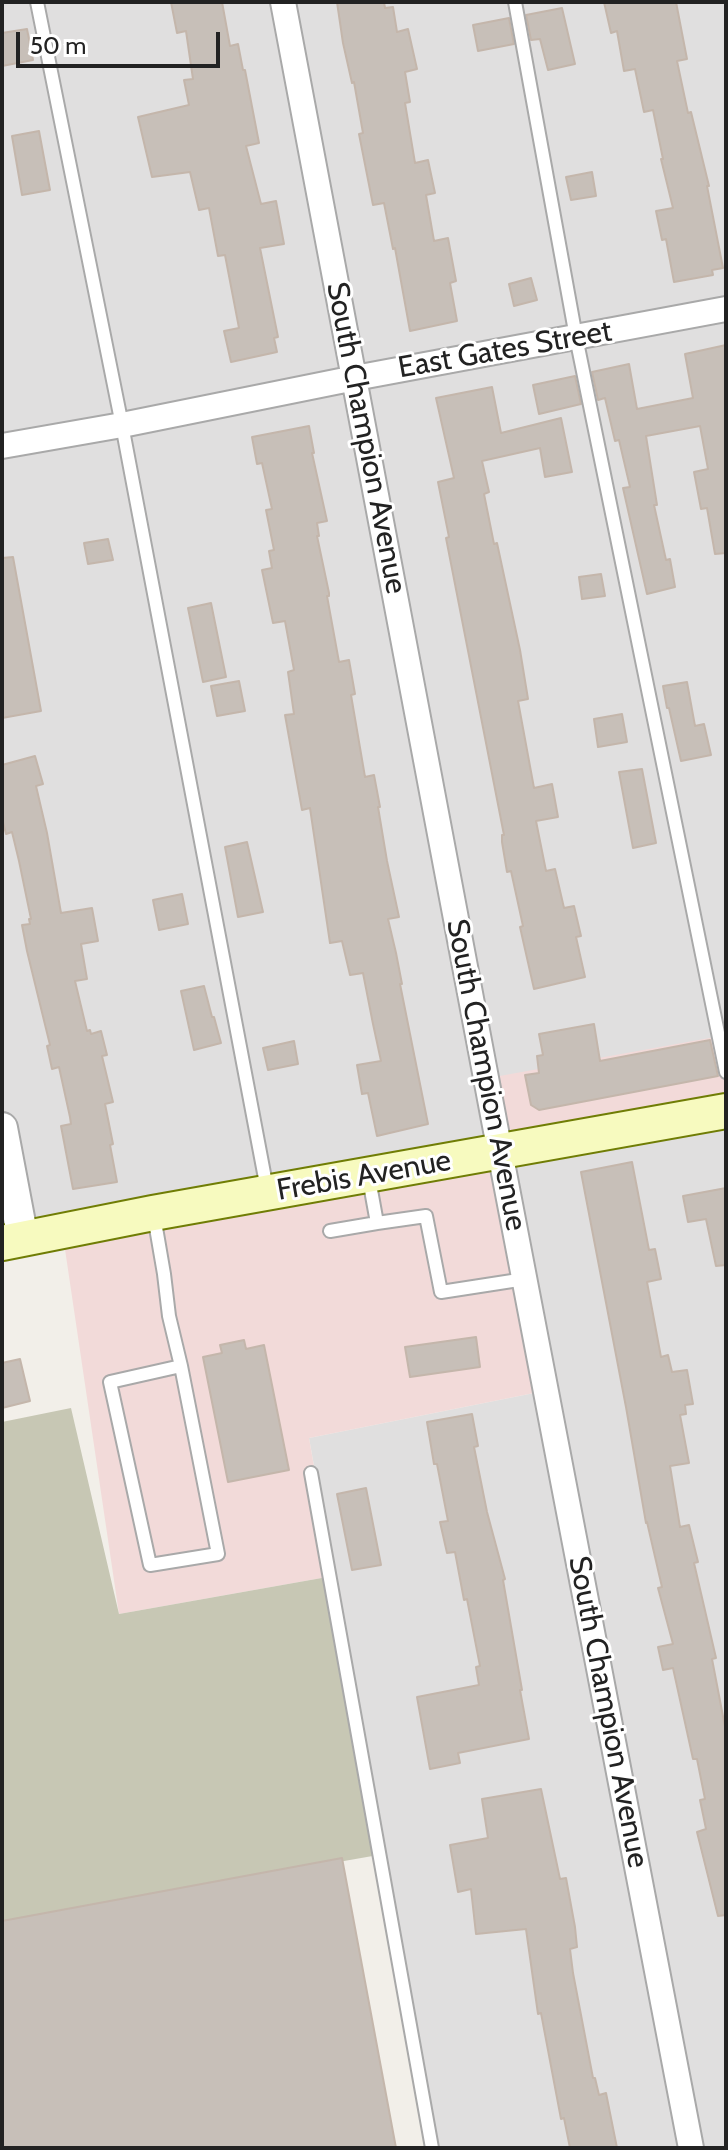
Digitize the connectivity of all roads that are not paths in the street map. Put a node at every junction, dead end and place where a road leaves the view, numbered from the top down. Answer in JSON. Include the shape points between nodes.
{"nodes":[{"id":1,"x":37,"y":2,"type":"edge"},
{"id":2,"x":283,"y":2,"type":"edge"},
{"id":3,"x":515,"y":2,"type":"edge"},
{"id":4,"x":726,"y":309,"type":"edge"},
{"id":5,"x":576,"y":337,"type":"junction"},
{"id":6,"x":355,"y":378,"type":"junction"},
{"id":7,"x":122,"y":425,"type":"junction"},
{"id":8,"x":2,"y":446,"type":"edge"},
{"id":9,"x":726,"y":1072,"type":"edge"},
{"id":10,"x":726,"y":1111,"type":"edge"},
{"id":11,"x":2,"y":1128,"type":"edge"},
{"id":12,"x":500,"y":1152,"type":"junction"},
{"id":13,"x":369,"y":1175,"type":"junction"},
{"id":14,"x":268,"y":1193,"type":"junction"},
{"id":15,"x":153,"y":1213,"type":"junction"},
{"id":16,"x":377,"y":1223,"type":"junction"},
{"id":17,"x":330,"y":1231,"type":"dead end"},
{"id":18,"x":12,"y":1241,"type":"edge"},
{"id":19,"x":525,"y":1279,"type":"junction"},
{"id":20,"x":181,"y":1366,"type":"junction"},
{"id":21,"x":311,"y":1473,"type":"dead end"},
{"id":22,"x":432,"y":2148,"type":"edge"},
{"id":23,"x":691,"y":2148,"type":"edge"}],
"edges":[{"from":1,"to":7,"type":"lane"},
{"from":2,"to":6,"type":"street","name":"South Champion Avenue"},
{"from":3,"to":5,"type":"lane"},
{"from":4,"to":5,"type":"street","name":"East Gates Street"},
{"from":5,"to":6,"type":"street","name":"East Gates Street"},
{"from":5,"to":9,"type":"lane"},
{"from":6,"to":7,"type":"street","name":"East Gates Street"},
{"from":6,"to":12,"type":"street","name":"South Champion Avenue"},
{"from":7,"to":8,"type":"street","name":"East Gates Street"},
{"from":7,"to":14,"type":"lane"},
{"from":10,"to":12,"type":"main road","name":"Frebis Avenue"},
{"from":11,"to":18,"type":"street"},
{"from":12,"to":13,"type":"main road","name":"Frebis Avenue"},
{"from":12,"to":19,"type":"street","name":"South Champion Avenue"},
{"from":13,"to":14,"type":"main road","name":"Frebis Avenue"},
{"from":13,"to":16,"type":"lane"},
{"from":14,"to":15,"type":"main road","name":"Frebis Avenue"},
{"from":15,"to":18,"type":"main road","name":"Frebis Avenue"},
{"from":15,"to":20,"type":"lane"},
{"from":16,"to":17,"type":"lane"},
{"from":16,"to":19,"type":"lane","via":[[426,1216],[441,1292]]},
{"from":19,"to":23,"type":"street","name":"South Champion Avenue"},
{"from":20,"to":20,"type":"lane","via":[[218,1554],[150,1565],[110,1382]]},
{"from":21,"to":22,"type":"lane"}]}
